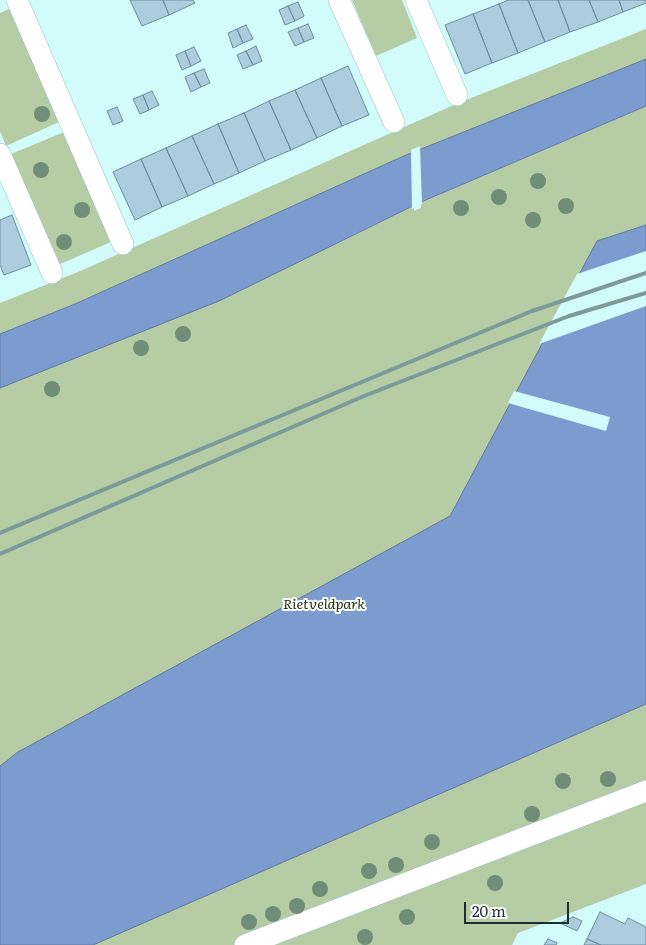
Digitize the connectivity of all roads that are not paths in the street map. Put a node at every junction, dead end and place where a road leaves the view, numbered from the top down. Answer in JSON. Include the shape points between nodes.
{"nodes":[{"id":1,"x":17,"y":0,"type":"edge"},
{"id":2,"x":339,"y":0,"type":"edge"},
{"id":3,"x":416,"y":0,"type":"edge"},
{"id":4,"x":457,"y":96,"type":"dead end"},
{"id":5,"x":394,"y":122,"type":"dead end"},
{"id":6,"x":0,"y":154,"type":"edge"},
{"id":7,"x":123,"y":244,"type":"dead end"},
{"id":8,"x":52,"y":273,"type":"dead end"},
{"id":9,"x":646,"y":791,"type":"edge"},
{"id":10,"x":245,"y":945,"type":"edge"}],
"edges":[{"from":1,"to":7,"type":"street"},
{"from":2,"to":5,"type":"street"},
{"from":3,"to":4,"type":"street"},
{"from":6,"to":8,"type":"street"},
{"from":9,"to":10,"type":"street"}]}
